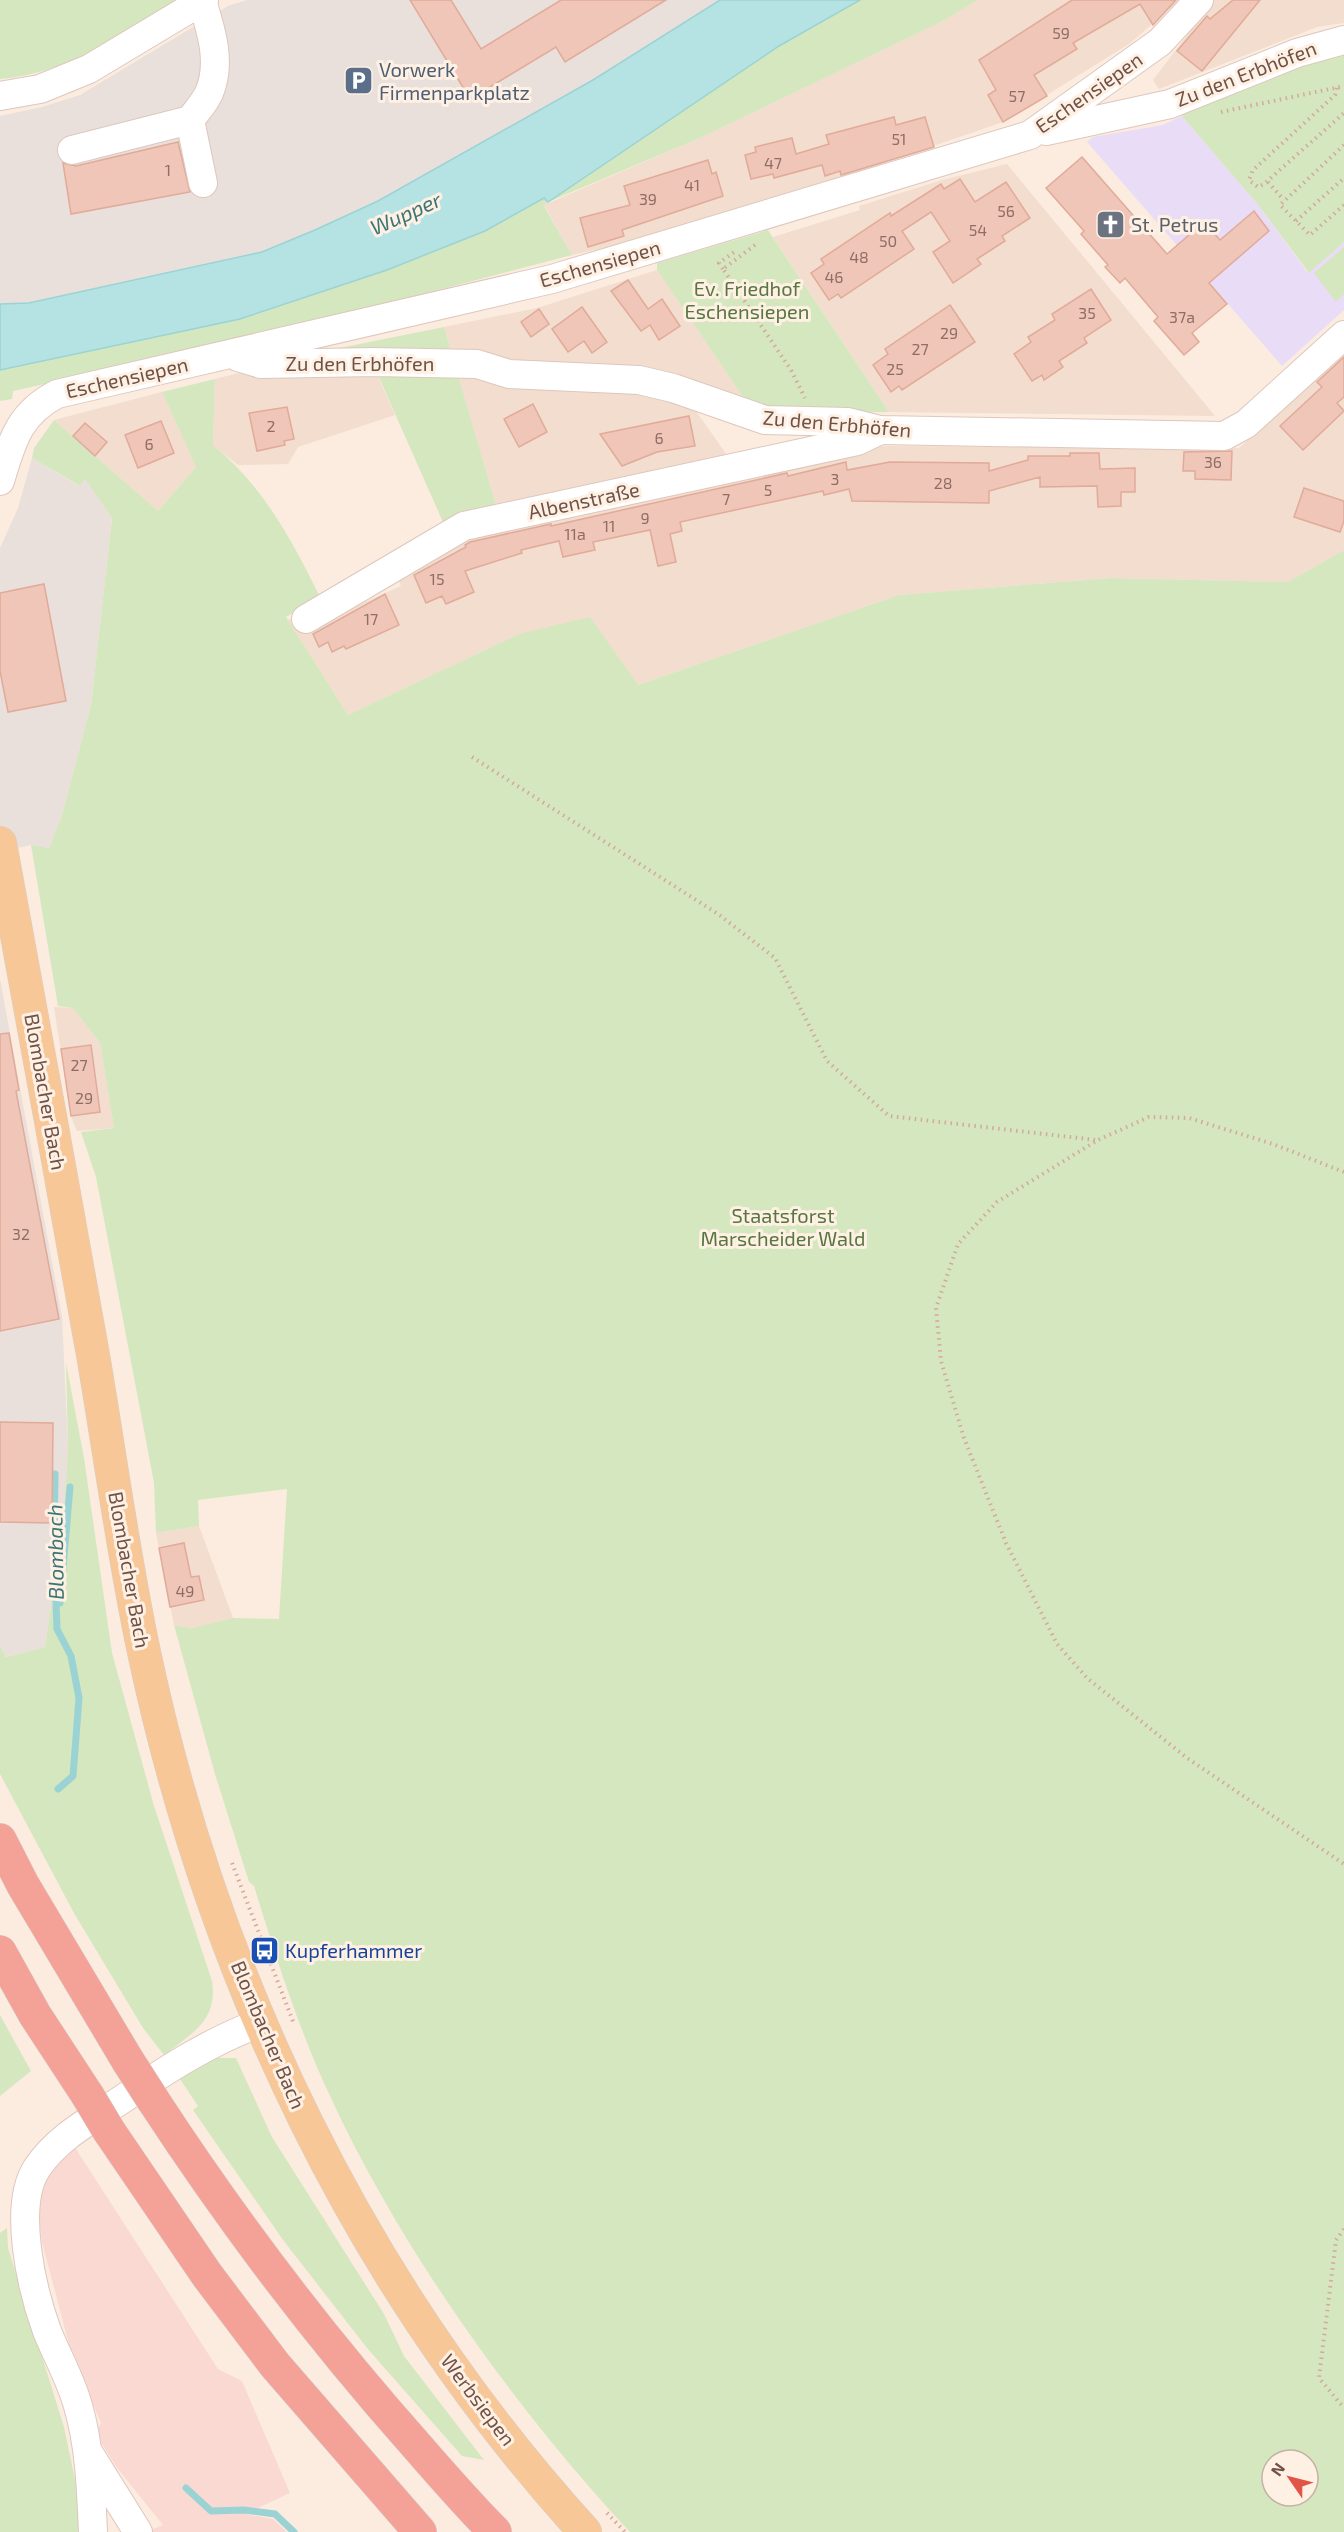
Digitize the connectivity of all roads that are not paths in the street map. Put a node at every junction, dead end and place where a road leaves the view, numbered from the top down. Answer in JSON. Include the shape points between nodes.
{"nodes":[{"id":1,"x":203,"y":0,"type":"edge"},
{"id":2,"x":1199,"y":0,"type":"edge"},
{"id":3,"x":1344,"y":40,"type":"edge"},
{"id":4,"x":1122,"y":72,"type":"junction"},
{"id":5,"x":0,"y":96,"type":"edge"},
{"id":6,"x":1148,"y":107,"type":"junction"},
{"id":7,"x":190,"y":120,"type":"junction"},
{"id":8,"x":1029,"y":135,"type":"junction"},
{"id":9,"x":72,"y":150,"type":"dead end"},
{"id":10,"x":202,"y":183,"type":"dead end"},
{"id":11,"x":1344,"y":335,"type":"edge"},
{"id":12,"x":230,"y":354,"type":"junction"},
{"id":13,"x":9,"y":428,"type":"edge"},
{"id":14,"x":880,"y":430,"type":"junction"},
{"id":15,"x":0,"y":481,"type":"edge"},
{"id":16,"x":306,"y":619,"type":"dead end"},
{"id":17,"x":0,"y":843,"type":"edge"},
{"id":18,"x":0,"y":1840,"type":"edge"},
{"id":19,"x":0,"y":1952,"type":"edge"},
{"id":20,"x":260,"y":2023,"type":"junction"},
{"id":21,"x":381,"y":2260,"type":"joint"},
{"id":22,"x":88,"y":2453,"type":"junction"},
{"id":23,"x":594,"y":2521,"type":"edge"},
{"id":24,"x":93,"y":2532,"type":"edge"},
{"id":25,"x":138,"y":2532,"type":"edge"},
{"id":26,"x":420,"y":2532,"type":"edge"},
{"id":27,"x":495,"y":2532,"type":"edge"}],
"edges":[{"from":1,"to":5,"type":"street","via":[[89,69],[40,89]]},
{"from":1,"to":7,"type":"street","via":[[216,62],[209,93]]},
{"from":2,"to":4,"type":"street","name":"Eschensiepen","via":[[1160,42]]},
{"from":3,"to":6,"type":"street","name":"Zu den Erbhöfen","via":[[1297,53],[1170,104]]},
{"from":4,"to":6,"type":"street","name":"Zu den Erbhöfen","via":[[1132,91]]},
{"from":4,"to":8,"type":"street","name":"Eschensiepen"},
{"from":6,"to":8,"type":"street","name":"Zu den Erbhöfen"},
{"from":7,"to":9,"type":"street"},
{"from":7,"to":10,"type":"street"},
{"from":8,"to":12,"type":"street","name":"Eschensiepen","via":[[552,279]]},
{"from":11,"to":14,"type":"street","name":"Zu den Erbhöfen","via":[[1246,424],[1224,436]]},
{"from":12,"to":13,"type":"street","name":"Eschensiepen","via":[[57,393]]},
{"from":12,"to":14,"type":"street","name":"Zu den Erbhöfen","via":[[261,364],[477,364],[510,374],[639,380],[673,387],[765,420],[848,422]]},
{"from":13,"to":15,"type":"street","name":"Eschensiepen"},
{"from":14,"to":16,"type":"street","name":"Albenstraße","via":[[856,441],[464,526]]},
{"from":17,"to":20,"type":"main road","name":"Blombacher Bach","via":[[144,1655],[202,1869]]},
{"from":18,"to":27,"type":"highway","bridge":true,"via":[[128,2061],[203,2176],[375,2400]]},
{"from":19,"to":26,"type":"highway","bridge":true,"via":[[35,2015],[207,2275],[275,2365]]},
{"from":20,"to":21,"type":"main road","name":"Blombacher Bach","via":[[347,2203]]},
{"from":20,"to":22,"type":"street","via":[[224,2036],[173,2066],[68,2135],[36,2169],[27,2197],[26,2246],[46,2328],[78,2405]]},
{"from":21,"to":23,"type":"main road","name":"Werbsiepen","via":[[468,2390]]},
{"from":22,"to":24,"type":"street"},
{"from":22,"to":25,"type":"street"}]}
